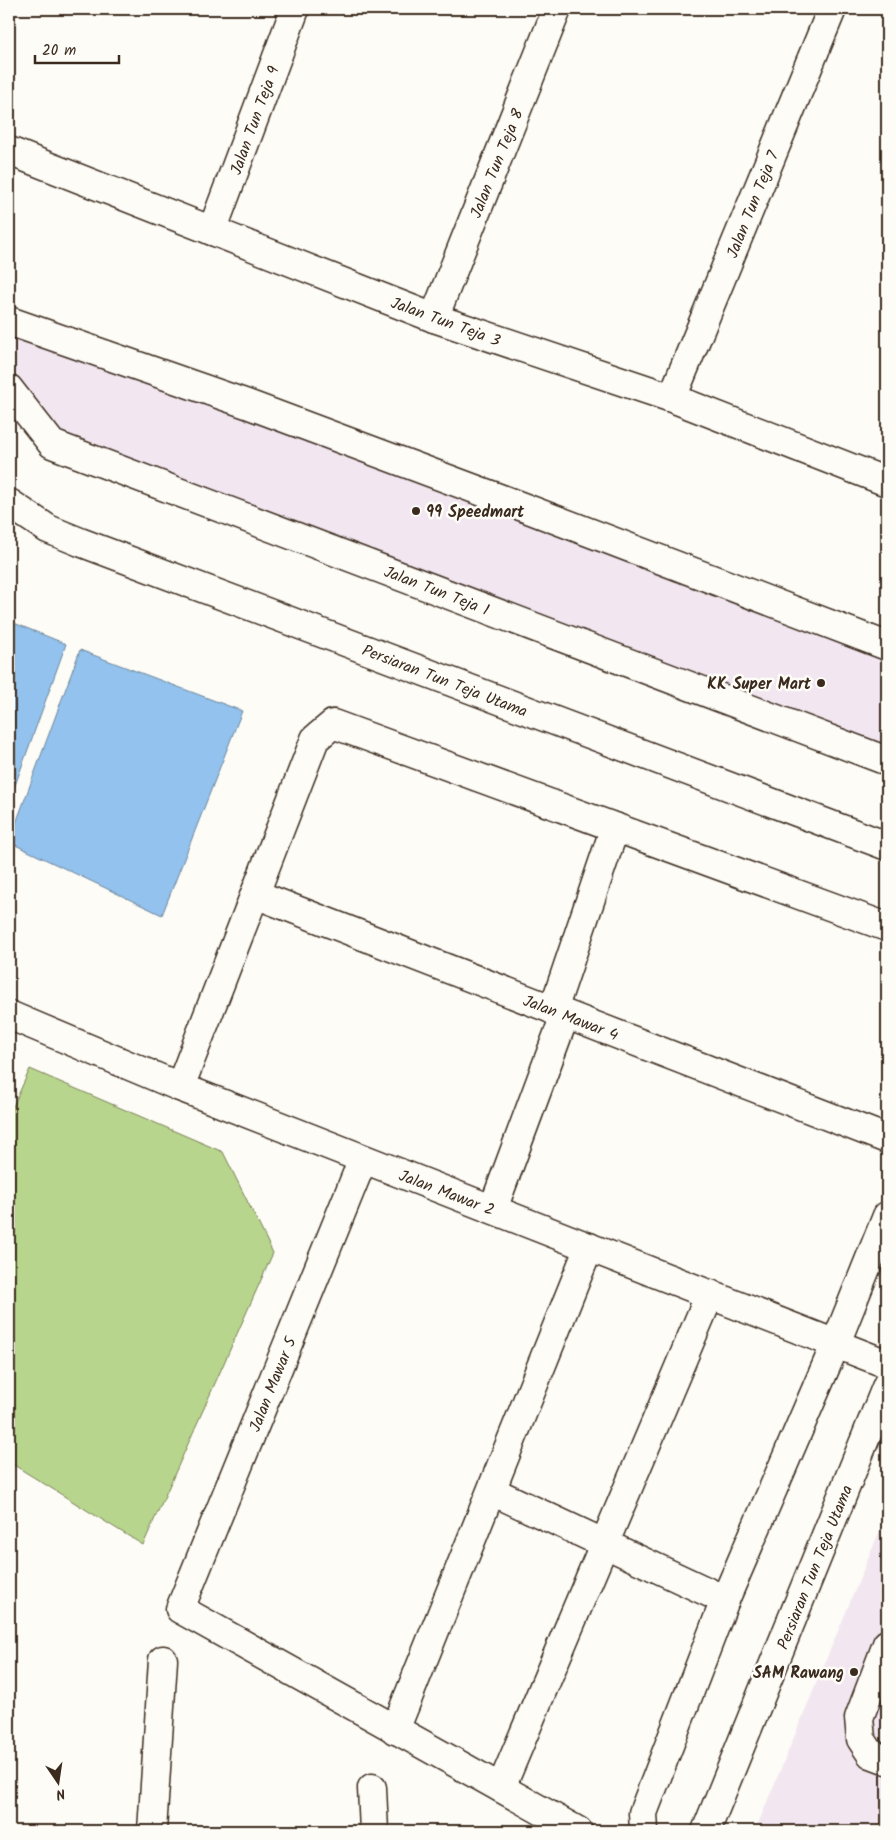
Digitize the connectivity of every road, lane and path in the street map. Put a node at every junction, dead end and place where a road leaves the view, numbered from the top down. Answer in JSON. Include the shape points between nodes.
{"nodes":[{"id":1,"x":295,"y":9,"type":"edge"},
{"id":2,"x":557,"y":9,"type":"edge"},
{"id":3,"x":832,"y":9,"type":"edge"},
{"id":4,"x":9,"y":151,"type":"edge"},
{"id":5,"x":212,"y":231,"type":"junction"},
{"id":6,"x":434,"y":318,"type":"junction"},
{"id":7,"x":9,"y":321,"type":"edge"},
{"id":8,"x":9,"y":389,"type":"edge"},
{"id":9,"x":672,"y":398,"type":"junction"},
{"id":10,"x":887,"y":482,"type":"edge"},
{"id":11,"x":9,"y":503,"type":"edge"},
{"id":12,"x":887,"y":646,"type":"edge"},
{"id":13,"x":887,"y":761,"type":"edge"},
{"id":14,"x":615,"y":827,"type":"junction"},
{"id":15,"x":887,"y":846,"type":"edge"},
{"id":16,"x":255,"y":894,"type":"junction"},
{"id":17,"x":887,"y":927,"type":"edge"},
{"id":18,"x":559,"y":1012,"type":"junction"},
{"id":19,"x":9,"y":1015,"type":"edge"},
{"id":20,"x":180,"y":1087,"type":"junction"},
{"id":21,"x":887,"y":1140,"type":"edge"},
{"id":22,"x":363,"y":1159,"type":"junction"},
{"id":23,"x":492,"y":1209,"type":"junction"},
{"id":24,"x":887,"y":1216,"type":"edge"},
{"id":25,"x":589,"y":1247,"type":"junction"},
{"id":26,"x":710,"y":1294,"type":"junction"},
{"id":27,"x":836,"y":1344,"type":"junction"},
{"id":28,"x":887,"y":1364,"type":"edge"},
{"id":29,"x":887,"y":1385,"type":"edge"},
{"id":30,"x":492,"y":1491,"type":"junction"},
{"id":31,"x":604,"y":1544,"type":"junction"},
{"id":32,"x":725,"y":1600,"type":"junction"},
{"id":33,"x":887,"y":1644,"type":"edge"},
{"id":34,"x":163,"y":1660,"type":"dead end"},
{"id":35,"x":395,"y":1730,"type":"junction"},
{"id":36,"x":887,"y":1760,"type":"edge"},
{"id":37,"x":372,"y":1788,"type":"dead end"},
{"id":38,"x":501,"y":1788,"type":"junction"},
{"id":39,"x":152,"y":1831,"type":"edge"},
{"id":40,"x":374,"y":1831,"type":"edge"},
{"id":41,"x":578,"y":1831,"type":"edge"},
{"id":42,"x":644,"y":1831,"type":"edge"},
{"id":43,"x":706,"y":1831,"type":"edge"}],
"edges":[{"from":1,"to":5,"type":"street","name":"Jalan Tun Teja 9"},
{"from":2,"to":6,"type":"street","name":"Jalan Tun Teja 8"},
{"from":3,"to":9,"type":"street","name":"Jalan Tun Teja 7"},
{"from":4,"to":5,"type":"street","name":"Jalan Tun Teja 3"},
{"from":5,"to":6,"type":"street","name":"Jalan Tun Teja 3"},
{"from":6,"to":9,"type":"street","name":"Jalan Tun Teja 3"},
{"from":7,"to":12,"type":"street","via":[[256,407]]},
{"from":8,"to":13,"type":"street","name":"Jalan Tun Teja 1","via":[[52,444]]},
{"from":9,"to":10,"type":"street","name":"Jalan Tun Teja 3"},
{"from":11,"to":15,"type":"street","name":"Persiaran Tun Teja Utama","via":[[48,529],[80,542]]},
{"from":14,"to":16,"type":"street","via":[[333,724],[315,738]]},
{"from":14,"to":17,"type":"street"},
{"from":14,"to":18,"type":"street"},
{"from":16,"to":18,"type":"street","name":"Jalan Mawar 4"},
{"from":16,"to":20,"type":"street"},
{"from":18,"to":21,"type":"street","name":"Jalan Mawar 4"},
{"from":18,"to":23,"type":"street"},
{"from":19,"to":20,"type":"street","name":"Jalan Mawar 2"},
{"from":20,"to":22,"type":"street","name":"Jalan Mawar 2"},
{"from":22,"to":23,"type":"street","name":"Jalan Mawar 2"},
{"from":22,"to":35,"type":"street","name":"Jalan Mawar 5","via":[[180,1609]]},
{"from":23,"to":25,"type":"street","name":"Jalan Mawar 2"},
{"from":24,"to":27,"type":"street"},
{"from":25,"to":26,"type":"street","name":"Jalan Mawar 2"},
{"from":25,"to":30,"type":"street"},
{"from":26,"to":27,"type":"street","name":"Jalan Mawar 2"},
{"from":26,"to":31,"type":"street"},
{"from":27,"to":28,"type":"street","name":"Jalan Mawar 2"},
{"from":27,"to":32,"type":"street"},
{"from":29,"to":43,"type":"street","name":"Persiaran Tun Teja Utama"},
{"from":30,"to":31,"type":"street"},
{"from":30,"to":35,"type":"street"},
{"from":31,"to":32,"type":"street"},
{"from":31,"to":38,"type":"street"},
{"from":32,"to":42,"type":"street","via":[[643,1813]]},
{"from":33,"to":36,"type":"street","via":[[859,1718],[861,1739],[871,1754]]},
{"from":34,"to":39,"type":"street"},
{"from":35,"to":38,"type":"street"},
{"from":37,"to":40,"type":"street"},
{"from":38,"to":41,"type":"street"}]}
